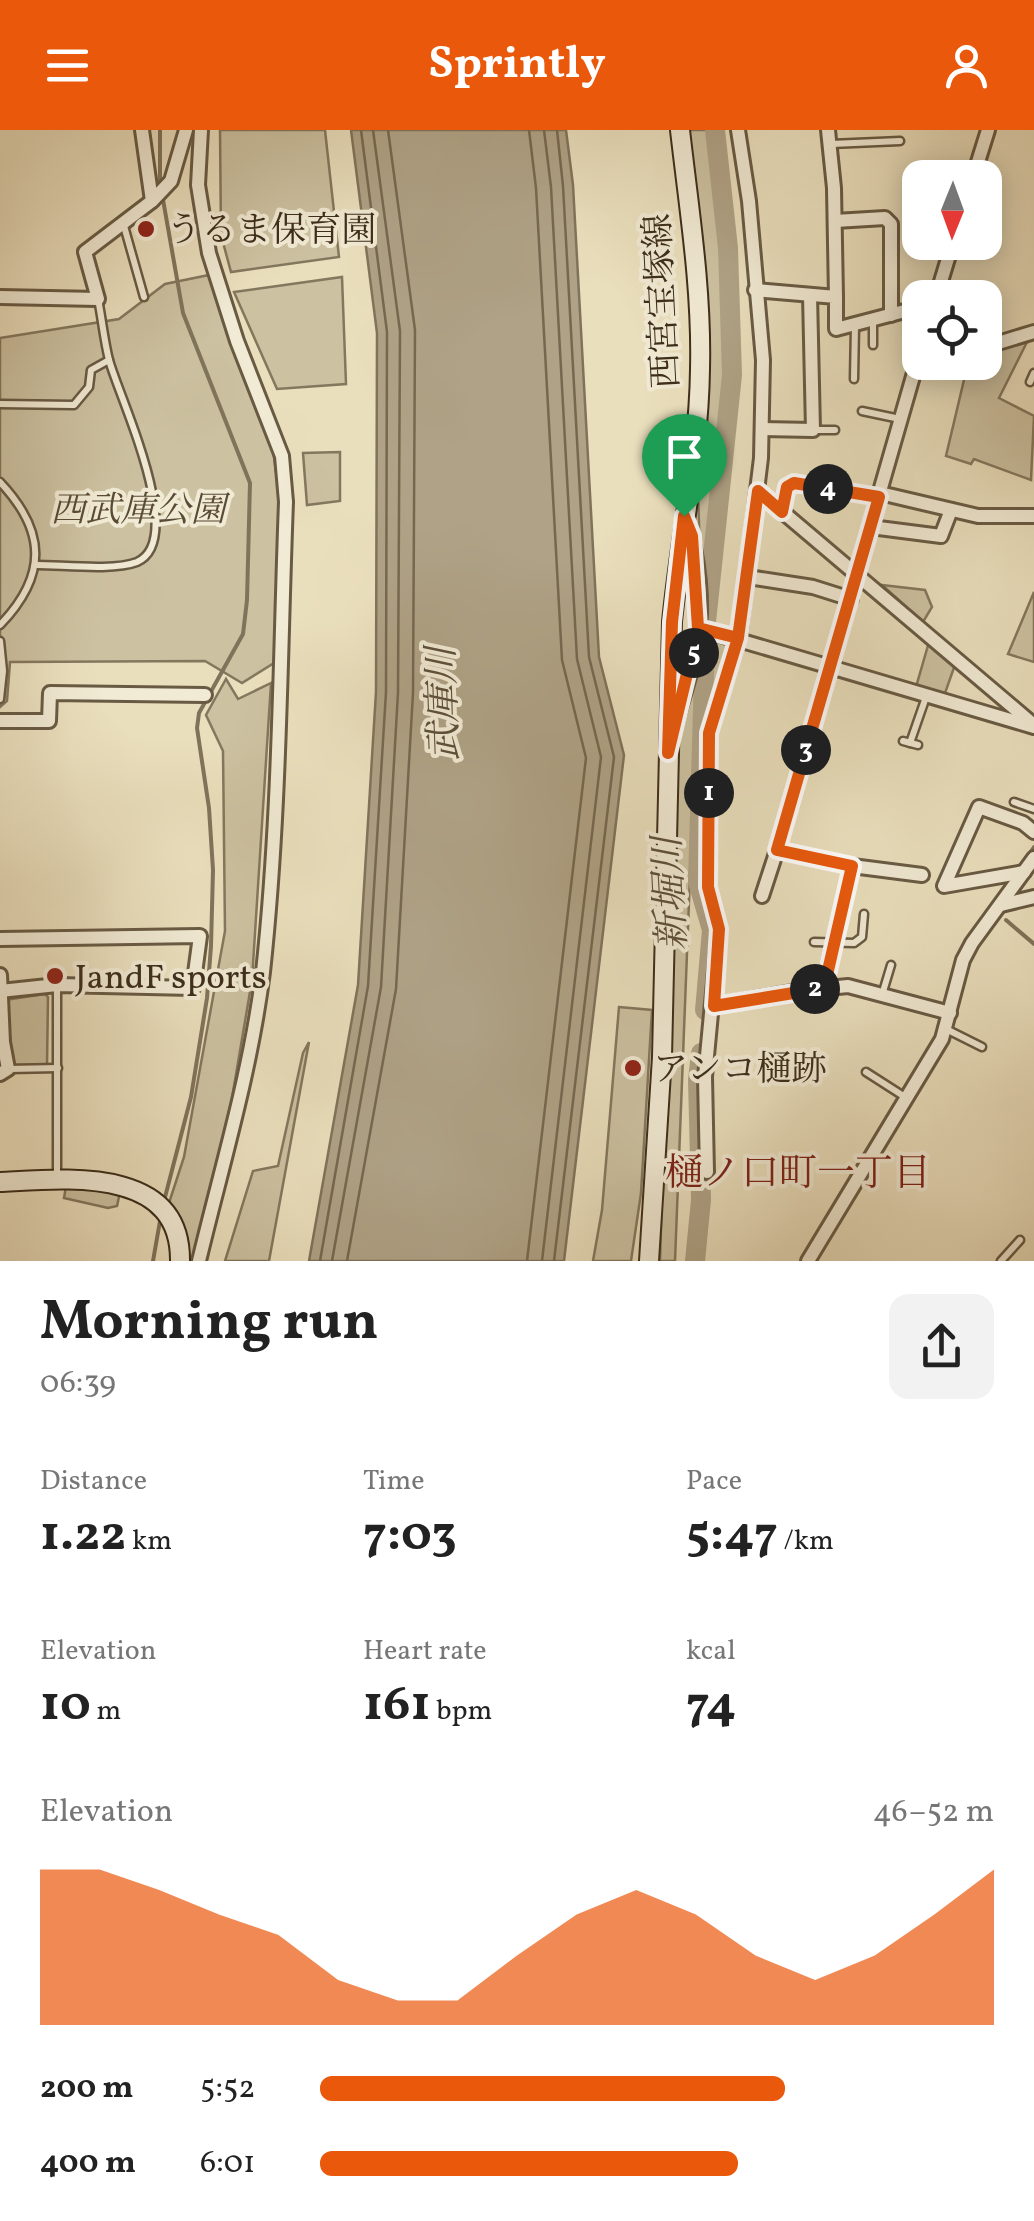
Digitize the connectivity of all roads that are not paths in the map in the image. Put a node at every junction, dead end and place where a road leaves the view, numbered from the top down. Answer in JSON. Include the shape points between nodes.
{"nodes":[{"id":1,"x":142,"y":130,"type":"edge"},
{"id":2,"x":186,"y":130,"type":"edge"},
{"id":3,"x":201,"y":130,"type":"edge"},
{"id":4,"x":680,"y":130,"type":"edge"},
{"id":5,"x":738,"y":130,"type":"edge"},
{"id":6,"x":988,"y":130,"type":"edge"},
{"id":7,"x":829,"y":137,"type":"edge"},
{"id":8,"x":900,"y":141,"type":"dead end"},
{"id":9,"x":979,"y":160,"type":"edge"},
{"id":10,"x":152,"y":201,"type":"junction"},
{"id":11,"x":835,"y":221,"type":"junction"},
{"id":12,"x":124,"y":223,"type":"junction"},
{"id":13,"x":755,"y":290,"type":"junction"},
{"id":14,"x":810,"y":294,"type":"junction"},
{"id":15,"x":144,"y":296,"type":"dead end"},
{"id":16,"x":0,"y":297,"type":"edge"},
{"id":17,"x":836,"y":297,"type":"junction"},
{"id":18,"x":98,"y":299,"type":"junction"},
{"id":19,"x":902,"y":312,"type":"edge"},
{"id":20,"x":891,"y":315,"type":"junction"},
{"id":21,"x":873,"y":320,"type":"junction"},
{"id":22,"x":854,"y":324,"type":"junction"},
{"id":23,"x":1034,"y":332,"type":"edge"},
{"id":24,"x":1002,"y":342,"type":"edge"},
{"id":25,"x":873,"y":345,"type":"dead end"},
{"id":26,"x":110,"y":360,"type":"junction"},
{"id":27,"x":1034,"y":373,"type":"edge"},
{"id":28,"x":854,"y":379,"type":"dead end"},
{"id":29,"x":912,"y":380,"type":"edge"},
{"id":30,"x":1030,"y":382,"type":"dead end"},
{"id":31,"x":0,"y":404,"type":"edge"},
{"id":32,"x":862,"y":410,"type":"dead end"},
{"id":33,"x":901,"y":419,"type":"junction"},
{"id":34,"x":762,"y":429,"type":"junction"},
{"id":35,"x":813,"y":430,"type":"junction"},
{"id":36,"x":835,"y":430,"type":"dead end"},
{"id":37,"x":0,"y":482,"type":"edge"},
{"id":38,"x":758,"y":491,"type":"junction"},
{"id":39,"x":880,"y":495,"type":"junction"},
{"id":40,"x":951,"y":510,"type":"junction"},
{"id":41,"x":782,"y":512,"type":"junction"},
{"id":42,"x":684,"y":516,"type":"junction"},
{"id":43,"x":1034,"y":516,"type":"edge"},
{"id":44,"x":871,"y":527,"type":"junction"},
{"id":45,"x":37,"y":565,"type":"junction"},
{"id":46,"x":858,"y":575,"type":"junction"},
{"id":47,"x":748,"y":577,"type":"junction"},
{"id":48,"x":850,"y":599,"type":"junction"},
{"id":49,"x":0,"y":626,"type":"edge"},
{"id":50,"x":698,"y":628,"type":"junction"},
{"id":51,"x":738,"y":638,"type":"junction"},
{"id":52,"x":0,"y":641,"type":"edge"},
{"id":53,"x":830,"y":666,"type":"junction"},
{"id":54,"x":205,"y":695,"type":"dead end"},
{"id":55,"x":927,"y":696,"type":"junction"},
{"id":56,"x":0,"y":699,"type":"edge"},
{"id":57,"x":0,"y":722,"type":"edge"},
{"id":58,"x":1034,"y":726,"type":"edge"},
{"id":59,"x":910,"y":743,"type":"dead end"},
{"id":60,"x":668,"y":753,"type":"junction"},
{"id":61,"x":1014,"y":802,"type":"dead end"},
{"id":62,"x":1034,"y":808,"type":"edge"},
{"id":63,"x":1034,"y":832,"type":"edge"},
{"id":64,"x":777,"y":850,"type":"junction"},
{"id":65,"x":1034,"y":858,"type":"edge"},
{"id":66,"x":852,"y":866,"type":"junction"},
{"id":67,"x":1024,"y":872,"type":"junction"},
{"id":68,"x":922,"y":875,"type":"dead end"},
{"id":69,"x":762,"y":896,"type":"dead end"},
{"id":70,"x":1034,"y":897,"type":"edge"},
{"id":71,"x":1001,"y":905,"type":"junction"},
{"id":72,"x":864,"y":914,"type":"dead end"},
{"id":73,"x":0,"y":938,"type":"edge"},
{"id":74,"x":814,"y":942,"type":"dead end"},
{"id":75,"x":834,"y":943,"type":"junction"},
{"id":76,"x":892,"y":966,"type":"dead end"},
{"id":77,"x":0,"y":975,"type":"edge"},
{"id":78,"x":57,"y":985,"type":"junction"},
{"id":79,"x":824,"y":988,"type":"junction"},
{"id":80,"x":0,"y":990,"type":"edge"},
{"id":81,"x":882,"y":996,"type":"junction"},
{"id":82,"x":714,"y":1006,"type":"junction"},
{"id":83,"x":950,"y":1013,"type":"junction"},
{"id":84,"x":946,"y":1028,"type":"junction"},
{"id":85,"x":982,"y":1046,"type":"dead end"},
{"id":86,"x":58,"y":1068,"type":"junction"},
{"id":87,"x":4,"y":1072,"type":"edge"},
{"id":88,"x":866,"y":1072,"type":"dead end"},
{"id":89,"x":906,"y":1098,"type":"junction"},
{"id":90,"x":707,"y":1172,"type":"dead end"},
{"id":91,"x":57,"y":1180,"type":"junction"},
{"id":92,"x":0,"y":1182,"type":"edge"},
{"id":93,"x":653,"y":1188,"type":"junction"},
{"id":94,"x":1020,"y":1240,"type":"dead end"},
{"id":95,"x":180,"y":1261,"type":"edge"},
{"id":96,"x":200,"y":1261,"type":"edge"},
{"id":97,"x":638,"y":1261,"type":"edge"},
{"id":98,"x":650,"y":1261,"type":"edge"},
{"id":99,"x":808,"y":1261,"type":"edge"},
{"id":100,"x":1000,"y":1261,"type":"edge"}],
"edges":[{"from":1,"to":10,"type":"street"},
{"from":2,"to":10,"type":"street","via":[[171,181]]},
{"from":3,"to":96,"type":"street","via":[[198,185],[209,253],[282,456],[286,502],[262,972],[250,1053]]},
{"from":4,"to":42,"type":"main road","name":"西宮宝塚線","via":[[700,366]]},
{"from":5,"to":13,"type":"street"},
{"from":6,"to":9,"type":"street"},
{"from":7,"to":8,"type":"lane"},
{"from":7,"to":11,"type":"street"},
{"from":10,"to":12,"type":"street"},
{"from":11,"to":17,"type":"street"},
{"from":11,"to":20,"type":"street","via":[[885,218],[891,224]]},
{"from":12,"to":15,"type":"lane"},
{"from":12,"to":18,"type":"street","via":[[86,252]]},
{"from":13,"to":14,"type":"street"},
{"from":13,"to":34,"type":"street"},
{"from":14,"to":17,"type":"street"},
{"from":14,"to":35,"type":"street"},
{"from":16,"to":18,"type":"street"},
{"from":17,"to":22,"type":"street","via":[[836,330]]},
{"from":18,"to":26,"type":"lane"},
{"from":19,"to":20,"type":"street"},
{"from":20,"to":21,"type":"street"},
{"from":21,"to":22,"type":"street"},
{"from":21,"to":25,"type":"lane"},
{"from":22,"to":28,"type":"lane"},
{"from":23,"to":24,"type":"street"},
{"from":26,"to":31,"type":"lane","via":[[91,370],[90,387],[74,405]]},
{"from":26,"to":45,"type":"lane","via":[[151,484],[157,519],[152,547],[138,562]]},
{"from":27,"to":30,"type":"lane"},
{"from":29,"to":33,"type":"street"},
{"from":32,"to":33,"type":"lane"},
{"from":33,"to":39,"type":"street"},
{"from":34,"to":35,"type":"street"},
{"from":34,"to":38,"type":"street"},
{"from":35,"to":36,"type":"lane"},
{"from":37,"to":45,"type":"lane","via":[[33,532]]},
{"from":38,"to":41,"type":"street"},
{"from":38,"to":47,"type":"street"},
{"from":39,"to":40,"type":"street"},
{"from":39,"to":41,"type":"street","via":[[794,483]]},
{"from":39,"to":44,"type":"street"},
{"from":40,"to":43,"type":"street"},
{"from":40,"to":44,"type":"street","via":[[941,536]]},
{"from":41,"to":46,"type":"street"},
{"from":42,"to":50,"type":"street","via":[[692,536]]},
{"from":42,"to":60,"type":"main road","name":"西宮宝塚線"},
{"from":44,"to":46,"type":"street"},
{"from":45,"to":49,"type":"lane"},
{"from":46,"to":48,"type":"street"},
{"from":46,"to":58,"type":"street"},
{"from":47,"to":48,"type":"street"},
{"from":47,"to":51,"type":"street"},
{"from":48,"to":53,"type":"street"},
{"from":50,"to":51,"type":"street"},
{"from":50,"to":60,"type":"street"},
{"from":51,"to":53,"type":"street"},
{"from":51,"to":82,"type":"street","via":[[709,733],[708,887],[719,929]]},
{"from":52,"to":56,"type":"lane"},
{"from":53,"to":55,"type":"street"},
{"from":53,"to":64,"type":"street"},
{"from":54,"to":57,"type":"street","via":[[50,692],[49,721]]},
{"from":55,"to":58,"type":"street"},
{"from":55,"to":59,"type":"lane"},
{"from":60,"to":93,"type":"main road","name":"西宮宝塚線"},
{"from":61,"to":62,"type":"lane"},
{"from":63,"to":67,"type":"street","via":[[980,807],[944,886]]},
{"from":64,"to":66,"type":"street"},
{"from":64,"to":69,"type":"street"},
{"from":65,"to":67,"type":"street"},
{"from":66,"to":68,"type":"street"},
{"from":66,"to":75,"type":"street"},
{"from":67,"to":71,"type":"street"},
{"from":70,"to":71,"type":"street"},
{"from":71,"to":83,"type":"street","via":[[963,960]]},
{"from":72,"to":75,"type":"lane","via":[[862,937]]},
{"from":73,"to":78,"type":"street","via":[[200,936],[194,988]]},
{"from":74,"to":75,"type":"lane"},
{"from":75,"to":79,"type":"street"},
{"from":76,"to":81,"type":"lane"},
{"from":77,"to":80,"type":"street"},
{"from":78,"to":80,"type":"street"},
{"from":78,"to":86,"type":"lane"},
{"from":79,"to":81,"type":"street","via":[[848,986]]},
{"from":79,"to":82,"type":"street"},
{"from":80,"to":87,"type":"street"},
{"from":81,"to":83,"type":"street"},
{"from":82,"to":90,"type":"street","via":[[705,1077]]},
{"from":83,"to":84,"type":"street"},
{"from":84,"to":85,"type":"lane"},
{"from":84,"to":89,"type":"street"},
{"from":86,"to":87,"type":"lane"},
{"from":86,"to":91,"type":"lane"},
{"from":88,"to":89,"type":"lane"},
{"from":89,"to":99,"type":"street"},
{"from":91,"to":92,"type":"main road"},
{"from":91,"to":95,"type":"main road","via":[[120,1184],[152,1199],[174,1226]]},
{"from":93,"to":97,"type":"main road","name":"西宮宝塚線"},
{"from":93,"to":98,"type":"main road","name":"西宮宝塚線"},
{"from":94,"to":100,"type":"lane"}]}
